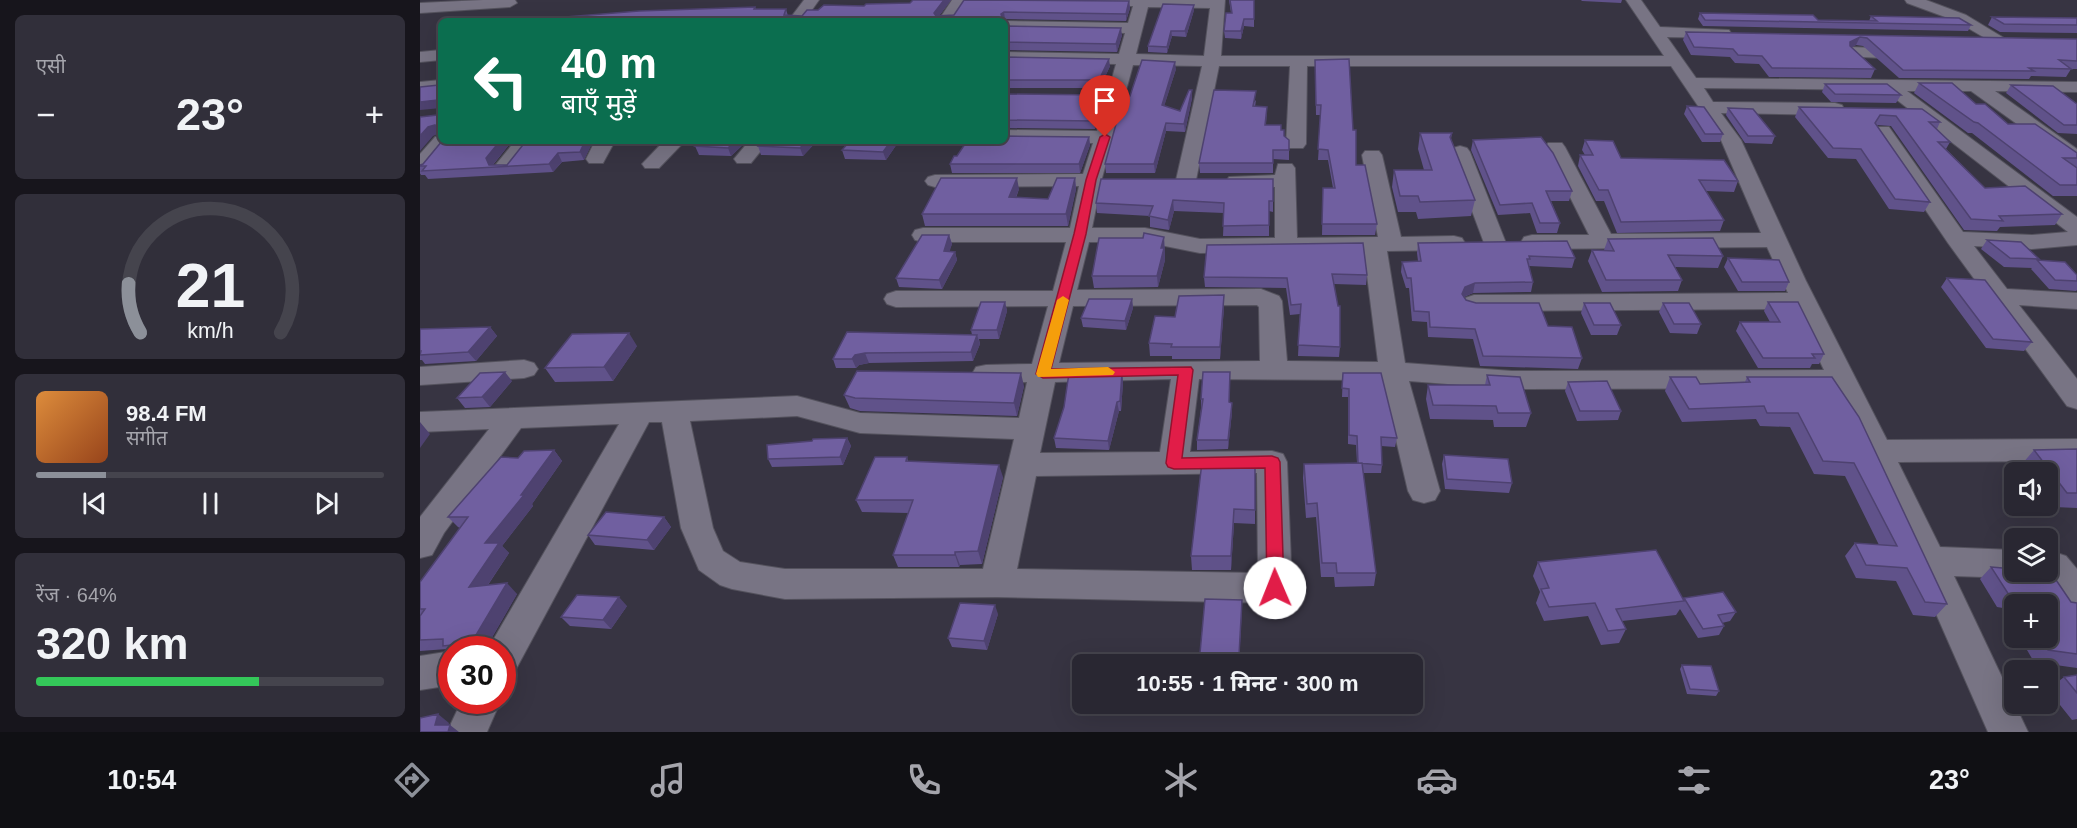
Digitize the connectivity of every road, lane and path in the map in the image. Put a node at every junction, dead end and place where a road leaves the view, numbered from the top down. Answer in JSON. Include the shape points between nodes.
{"nodes":[{"id":1,"x":812,"y":0,"type":"edge"},
{"id":2,"x":1633,"y":0,"type":"edge"},
{"id":3,"x":1912,"y":0,"type":"edge"},
{"id":4,"x":1141,"y":1,"type":"edge"},
{"id":5,"x":1218,"y":1,"type":"edge"},
{"id":6,"x":510,"y":3,"type":"dead end"},
{"id":7,"x":420,"y":8,"type":"edge"},
{"id":8,"x":798,"y":18,"type":"edge"},
{"id":9,"x":948,"y":18,"type":"edge"},
{"id":10,"x":1008,"y":26,"type":"edge"},
{"id":11,"x":1134,"y":28,"type":"junction"},
{"id":12,"x":1736,"y":33,"type":"edge"},
{"id":13,"x":1817,"y":34,"type":"edge"},
{"id":14,"x":1869,"y":36,"type":"edge"},
{"id":15,"x":1963,"y":38,"type":"edge"},
{"id":16,"x":2015,"y":39,"type":"edge"},
{"id":17,"x":1993,"y":43,"type":"junction"},
{"id":18,"x":1724,"y":49,"type":"edge"},
{"id":19,"x":1803,"y":51,"type":"edge"},
{"id":20,"x":1833,"y":52,"type":"junction"},
{"id":21,"x":1856,"y":52,"type":"junction"},
{"id":22,"x":1889,"y":53,"type":"junction"},
{"id":23,"x":1925,"y":54,"type":"edge"},
{"id":24,"x":438,"y":55,"type":"edge"},
{"id":25,"x":1671,"y":56,"type":"junction"},
{"id":26,"x":420,"y":57,"type":"edge"},
{"id":27,"x":1008,"y":57,"type":"edge"},
{"id":28,"x":1125,"y":59,"type":"junction"},
{"id":29,"x":1212,"y":60,"type":"junction"},
{"id":30,"x":1299,"y":61,"type":"junction"},
{"id":31,"x":1943,"y":74,"type":"edge"},
{"id":32,"x":1890,"y":84,"type":"junction"},
{"id":33,"x":438,"y":85,"type":"edge"},
{"id":34,"x":1966,"y":86,"type":"junction"},
{"id":35,"x":420,"y":87,"type":"edge"},
{"id":36,"x":2074,"y":89,"type":"edge"},
{"id":37,"x":1094,"y":95,"type":"edge"},
{"id":38,"x":1116,"y":95,"type":"junction"},
{"id":39,"x":1707,"y":107,"type":"junction"},
{"id":40,"x":1850,"y":109,"type":"edge"},
{"id":41,"x":1922,"y":111,"type":"junction"},
{"id":42,"x":1008,"y":136,"type":"edge"},
{"id":43,"x":1105,"y":137,"type":"junction"},
{"id":44,"x":439,"y":144,"type":"edge"},
{"id":45,"x":523,"y":144,"type":"edge"},
{"id":46,"x":604,"y":144,"type":"edge"},
{"id":47,"x":672,"y":144,"type":"edge"},
{"id":48,"x":756,"y":144,"type":"edge"},
{"id":49,"x":1296,"y":144,"type":"dead end"},
{"id":50,"x":2068,"y":146,"type":"edge"},
{"id":51,"x":1555,"y":147,"type":"dead end"},
{"id":52,"x":1460,"y":152,"type":"dead end"},
{"id":53,"x":1372,"y":155,"type":"dead end"},
{"id":54,"x":2077,"y":158,"type":"edge"},
{"id":55,"x":596,"y":159,"type":"dead end"},
{"id":56,"x":744,"y":159,"type":"dead end"},
{"id":57,"x":652,"y":164,"type":"dead end"},
{"id":58,"x":420,"y":167,"type":"edge"},
{"id":59,"x":503,"y":168,"type":"edge"},
{"id":60,"x":1103,"y":180,"type":"junction"},
{"id":61,"x":1162,"y":180,"type":"edge"},
{"id":62,"x":1186,"y":180,"type":"junction"},
{"id":63,"x":935,"y":181,"type":"dead end"},
{"id":64,"x":2077,"y":203,"type":"edge"},
{"id":65,"x":2047,"y":205,"type":"junction"},
{"id":66,"x":2077,"y":228,"type":"edge"},
{"id":67,"x":923,"y":234,"type":"edge"},
{"id":68,"x":1080,"y":234,"type":"junction"},
{"id":69,"x":1956,"y":238,"type":"junction"},
{"id":70,"x":2077,"y":238,"type":"edge"},
{"id":71,"x":1776,"y":240,"type":"junction"},
{"id":72,"x":1604,"y":242,"type":"junction"},
{"id":73,"x":1382,"y":243,"type":"junction"},
{"id":74,"x":1495,"y":243,"type":"junction"},
{"id":75,"x":1286,"y":244,"type":"junction"},
{"id":76,"x":2000,"y":296,"type":"junction"},
{"id":77,"x":1064,"y":298,"type":"junction"},
{"id":78,"x":896,"y":299,"type":"dead end"},
{"id":79,"x":1804,"y":301,"type":"junction"},
{"id":80,"x":2077,"y":301,"type":"edge"},
{"id":81,"x":1474,"y":303,"type":"edge"},
{"id":82,"x":524,"y":369,"type":"dead end"},
{"id":83,"x":1186,"y":370,"type":"junction"},
{"id":84,"x":1274,"y":370,"type":"junction"},
{"id":85,"x":1393,"y":371,"type":"junction"},
{"id":86,"x":962,"y":374,"type":"edge"},
{"id":87,"x":1043,"y":374,"type":"junction"},
{"id":88,"x":420,"y":376,"type":"edge"},
{"id":89,"x":1842,"y":379,"type":"junction"},
{"id":90,"x":2074,"y":390,"type":"edge"},
{"id":91,"x":674,"y":410,"type":"junction"},
{"id":92,"x":640,"y":412,"type":"junction"},
{"id":93,"x":514,"y":417,"type":"junction"},
{"id":94,"x":420,"y":422,"type":"edge"},
{"id":95,"x":1032,"y":429,"type":"junction"},
{"id":96,"x":2077,"y":450,"type":"edge"},
{"id":97,"x":1877,"y":451,"type":"junction"},
{"id":98,"x":1174,"y":463,"type":"junction"},
{"id":99,"x":1024,"y":465,"type":"junction"},
{"id":100,"x":1424,"y":491,"type":"dead end"},
{"id":101,"x":424,"y":531,"type":"edge"},
{"id":102,"x":1930,"y":561,"type":"junction"},
{"id":103,"x":2004,"y":564,"type":"edge"},
{"id":104,"x":2060,"y":566,"type":"edge"},
{"id":105,"x":997,"y":583,"type":"junction"},
{"id":106,"x":2077,"y":594,"type":"edge"},
{"id":107,"x":515,"y":636,"type":"edge"},
{"id":108,"x":438,"y":670,"type":"edge"},
{"id":109,"x":420,"y":673,"type":"edge"},
{"id":110,"x":475,"y":714,"type":"edge"},
{"id":111,"x":467,"y":732,"type":"edge"},
{"id":112,"x":2008,"y":732,"type":"edge"}],
"edges":[{"from":1,"to":8,"type":"street"},
{"from":2,"to":25,"type":"street"},
{"from":3,"to":17,"type":"street","via":[[1961,18]]},
{"from":4,"to":5,"type":"street"},
{"from":4,"to":9,"type":"street","via":[[959,0]]},
{"from":4,"to":11,"type":"street"},
{"from":5,"to":29,"type":"street"},
{"from":6,"to":7,"type":"street"},
{"from":10,"to":11,"type":"street"},
{"from":11,"to":28,"type":"street"},
{"from":12,"to":25,"type":"street"},
{"from":13,"to":20,"type":"street"},
{"from":14,"to":22,"type":"street"},
{"from":15,"to":17,"type":"street"},
{"from":16,"to":17,"type":"street"},
{"from":18,"to":25,"type":"street"},
{"from":19,"to":20,"type":"street"},
{"from":20,"to":21,"type":"street"},
{"from":21,"to":22,"type":"street"},
{"from":21,"to":32,"type":"street"},
{"from":22,"to":23,"type":"street"},
{"from":24,"to":26,"type":"street"},
{"from":25,"to":30,"type":"street"},
{"from":25,"to":32,"type":"street"},
{"from":25,"to":39,"type":"street"},
{"from":27,"to":28,"type":"street"},
{"from":28,"to":29,"type":"street"},
{"from":28,"to":38,"type":"street"},
{"from":29,"to":30,"type":"street"},
{"from":29,"to":62,"type":"street"},
{"from":30,"to":49,"type":"street"},
{"from":31,"to":34,"type":"street"},
{"from":32,"to":34,"type":"street"},
{"from":32,"to":41,"type":"street"},
{"from":33,"to":35,"type":"street"},
{"from":34,"to":36,"type":"street"},
{"from":34,"to":50,"type":"street"},
{"from":37,"to":38,"type":"street"},
{"from":38,"to":43,"type":"street"},
{"from":39,"to":40,"type":"street"},
{"from":39,"to":71,"type":"street","via":[[1731,140]]},
{"from":41,"to":65,"type":"street"},
{"from":41,"to":69,"type":"street","via":[[1884,121]]},
{"from":42,"to":43,"type":"street"},
{"from":43,"to":60,"type":"street"},
{"from":44,"to":58,"type":"street"},
{"from":45,"to":59,"type":"street"},
{"from":46,"to":55,"type":"street"},
{"from":47,"to":57,"type":"street"},
{"from":48,"to":56,"type":"street"},
{"from":50,"to":54,"type":"street"},
{"from":51,"to":72,"type":"street"},
{"from":52,"to":74,"type":"street"},
{"from":53,"to":73,"type":"street"},
{"from":60,"to":63,"type":"street"},
{"from":60,"to":68,"type":"street"},
{"from":61,"to":62,"type":"street"},
{"from":62,"to":75,"type":"street","via":[[1285,174]]},
{"from":64,"to":65,"type":"street"},
{"from":65,"to":66,"type":"street"},
{"from":67,"to":68,"type":"street"},
{"from":68,"to":75,"type":"street","via":[[1153,236],[1200,246]]},
{"from":68,"to":77,"type":"street"},
{"from":69,"to":70,"type":"street","via":[[2032,242]]},
{"from":69,"to":76,"type":"street"},
{"from":71,"to":72,"type":"street"},
{"from":71,"to":79,"type":"street"},
{"from":72,"to":74,"type":"street"},
{"from":73,"to":74,"type":"street"},
{"from":73,"to":75,"type":"street"},
{"from":73,"to":85,"type":"street"},
{"from":76,"to":80,"type":"street"},
{"from":76,"to":90,"type":"street"},
{"from":77,"to":78,"type":"street"},
{"from":77,"to":84,"type":"street","via":[[1266,298],[1272,307]]},
{"from":77,"to":87,"type":"street"},
{"from":79,"to":81,"type":"street"},
{"from":79,"to":89,"type":"street"},
{"from":82,"to":88,"type":"street"},
{"from":83,"to":84,"type":"street"},
{"from":83,"to":87,"type":"street"},
{"from":83,"to":98,"type":"street"},
{"from":84,"to":85,"type":"street"},
{"from":85,"to":89,"type":"street","via":[[1512,380]]},
{"from":85,"to":100,"type":"street"},
{"from":86,"to":87,"type":"street"},
{"from":87,"to":95,"type":"street"},
{"from":89,"to":97,"type":"street"},
{"from":91,"to":92,"type":"street"},
{"from":91,"to":95,"type":"street","via":[[796,406],[860,423]]},
{"from":91,"to":105,"type":"street","via":[[696,528],[711,560],[732,576],[785,584]]},
{"from":92,"to":93,"type":"street"},
{"from":92,"to":107,"type":"street"},
{"from":93,"to":94,"type":"street"},
{"from":93,"to":101,"type":"street"},
{"from":95,"to":99,"type":"street"},
{"from":96,"to":97,"type":"street"},
{"from":97,"to":102,"type":"street"},
{"from":98,"to":99,"type":"street"},
{"from":98,"to":105,"type":"street","via":[[1272,462],[1275,588]]},
{"from":99,"to":105,"type":"street"},
{"from":102,"to":103,"type":"street"},
{"from":102,"to":112,"type":"street"},
{"from":104,"to":106,"type":"street"},
{"from":108,"to":109,"type":"street"},
{"from":110,"to":111,"type":"street"}]}
